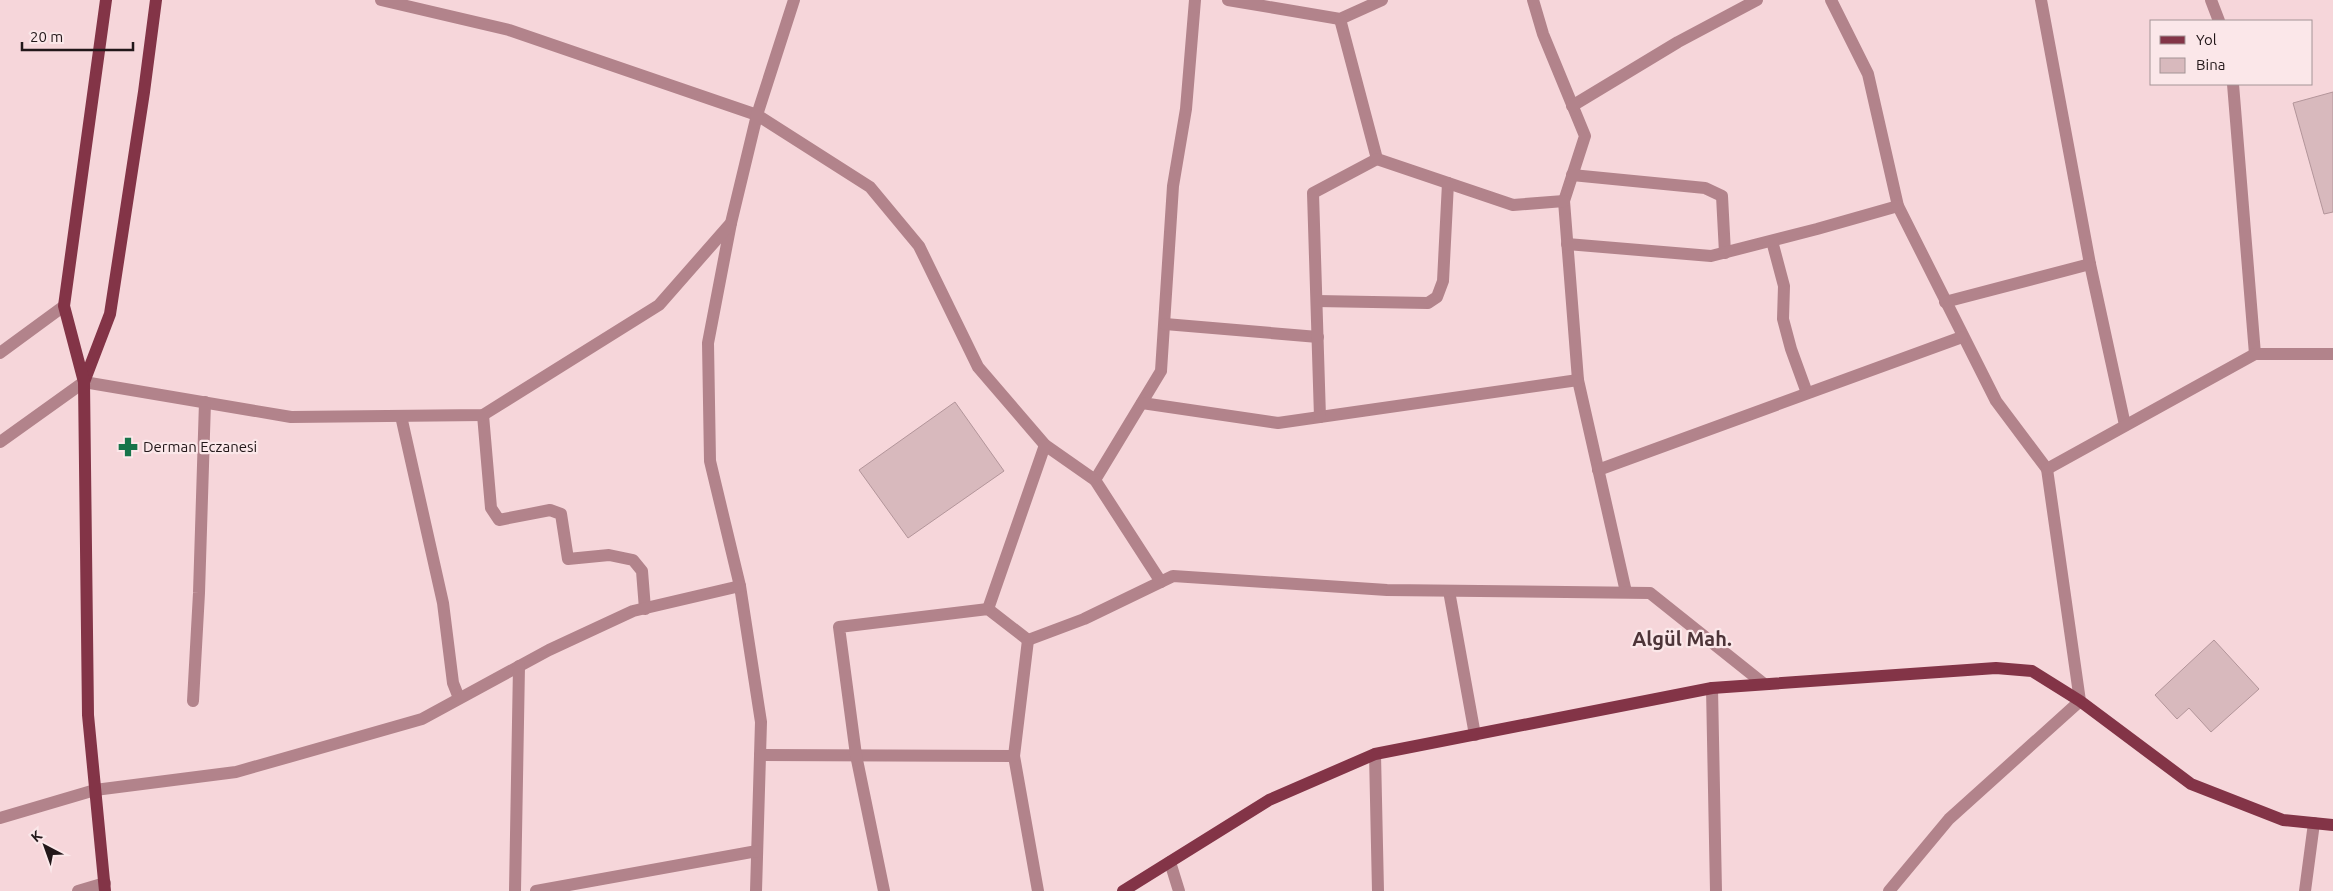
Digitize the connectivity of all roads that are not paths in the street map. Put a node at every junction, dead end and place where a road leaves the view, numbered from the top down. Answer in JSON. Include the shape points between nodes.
{"nodes":[{"id":1,"x":106,"y":0,"type":"edge"},
{"id":2,"x":156,"y":0,"type":"edge"},
{"id":3,"x":381,"y":0,"type":"edge"},
{"id":4,"x":794,"y":0,"type":"edge"},
{"id":5,"x":1195,"y":0,"type":"edge"},
{"id":6,"x":1228,"y":0,"type":"edge"},
{"id":7,"x":1382,"y":0,"type":"edge"},
{"id":8,"x":1532,"y":0,"type":"edge"},
{"id":9,"x":1757,"y":0,"type":"edge"},
{"id":10,"x":1831,"y":0,"type":"edge"},
{"id":11,"x":2041,"y":0,"type":"edge"},
{"id":12,"x":2212,"y":0,"type":"edge"},
{"id":13,"x":1340,"y":19,"type":"junction"},
{"id":14,"x":2219,"y":20,"type":"edge"},
{"id":15,"x":2232,"y":85,"type":"edge"},
{"id":16,"x":1572,"y":106,"type":"junction"},
{"id":17,"x":757,"y":116,"type":"junction"},
{"id":18,"x":1377,"y":159,"type":"junction"},
{"id":19,"x":1572,"y":175,"type":"junction"},
{"id":20,"x":1448,"y":183,"type":"junction"},
{"id":21,"x":1564,"y":201,"type":"junction"},
{"id":22,"x":1898,"y":206,"type":"junction"},
{"id":23,"x":731,"y":223,"type":"junction"},
{"id":24,"x":1772,"y":241,"type":"junction"},
{"id":25,"x":1568,"y":244,"type":"junction"},
{"id":26,"x":1725,"y":253,"type":"junction"},
{"id":27,"x":2090,"y":264,"type":"junction"},
{"id":28,"x":1317,"y":300,"type":"junction"},
{"id":29,"x":1945,"y":302,"type":"junction"},
{"id":30,"x":64,"y":306,"type":"junction"},
{"id":31,"x":1165,"y":324,"type":"junction"},
{"id":32,"x":1962,"y":337,"type":"junction"},
{"id":33,"x":1318,"y":338,"type":"junction"},
{"id":34,"x":0,"y":353,"type":"edge"},
{"id":35,"x":2255,"y":354,"type":"junction"},
{"id":36,"x":2333,"y":354,"type":"edge"},
{"id":37,"x":1578,"y":380,"type":"junction"},
{"id":38,"x":84,"y":382,"type":"junction"},
{"id":39,"x":1807,"y":393,"type":"junction"},
{"id":40,"x":205,"y":402,"type":"junction"},
{"id":41,"x":1142,"y":404,"type":"junction"},
{"id":42,"x":483,"y":415,"type":"junction"},
{"id":43,"x":401,"y":416,"type":"junction"},
{"id":44,"x":1320,"y":417,"type":"junction"},
{"id":45,"x":2126,"y":426,"type":"junction"},
{"id":46,"x":0,"y":442,"type":"edge"},
{"id":47,"x":1045,"y":445,"type":"junction"},
{"id":48,"x":2047,"y":469,"type":"junction"},
{"id":49,"x":1598,"y":470,"type":"junction"},
{"id":50,"x":1095,"y":480,"type":"junction"},
{"id":51,"x":1161,"y":582,"type":"junction"},
{"id":52,"x":740,"y":586,"type":"junction"},
{"id":53,"x":1449,"y":591,"type":"junction"},
{"id":54,"x":1626,"y":592,"type":"junction"},
{"id":55,"x":645,"y":608,"type":"junction"},
{"id":56,"x":988,"y":609,"type":"junction"},
{"id":57,"x":1028,"y":640,"type":"junction"},
{"id":58,"x":519,"y":666,"type":"junction"},
{"id":59,"x":1764,"y":684,"type":"junction"},
{"id":60,"x":1712,"y":688,"type":"junction"},
{"id":61,"x":459,"y":698,"type":"junction"},
{"id":62,"x":193,"y":701,"type":"dead end"},
{"id":63,"x":2080,"y":701,"type":"junction"},
{"id":64,"x":1475,"y":735,"type":"junction"},
{"id":65,"x":1375,"y":754,"type":"junction"},
{"id":66,"x":760,"y":755,"type":"junction"},
{"id":67,"x":856,"y":755,"type":"junction"},
{"id":68,"x":1014,"y":756,"type":"junction"},
{"id":69,"x":95,"y":790,"type":"junction"},
{"id":70,"x":0,"y":818,"type":"edge"},
{"id":71,"x":2314,"y":823,"type":"junction"},
{"id":72,"x":2333,"y":825,"type":"edge"},
{"id":73,"x":757,"y":850,"type":"junction"},
{"id":74,"x":1170,"y":862,"type":"junction"},
{"id":75,"x":105,"y":887,"type":"edge"},
{"id":76,"x":78,"y":891,"type":"edge"},
{"id":77,"x":515,"y":891,"type":"edge"},
{"id":78,"x":536,"y":891,"type":"edge"},
{"id":79,"x":756,"y":891,"type":"edge"},
{"id":80,"x":884,"y":891,"type":"edge"},
{"id":81,"x":1038,"y":891,"type":"edge"},
{"id":82,"x":1123,"y":891,"type":"edge"},
{"id":83,"x":1179,"y":891,"type":"edge"},
{"id":84,"x":1378,"y":891,"type":"edge"},
{"id":85,"x":1716,"y":891,"type":"edge"},
{"id":86,"x":1889,"y":891,"type":"edge"},
{"id":87,"x":2305,"y":891,"type":"edge"}],
"edges":[{"from":1,"to":30,"type":"main road"},
{"from":2,"to":38,"type":"main road","via":[[110,314]]},
{"from":3,"to":17,"type":"street","via":[[509,30]]},
{"from":4,"to":17,"type":"street"},
{"from":5,"to":31,"type":"street","via":[[1186,109],[1173,186]]},
{"from":6,"to":13,"type":"street"},
{"from":7,"to":13,"type":"street"},
{"from":8,"to":16,"type":"street"},
{"from":9,"to":16,"type":"street","via":[[1678,42]]},
{"from":10,"to":22,"type":"street","via":[[1868,74]]},
{"from":11,"to":27,"type":"street"},
{"from":12,"to":14,"type":"street"},
{"from":13,"to":18,"type":"street"},
{"from":15,"to":35,"type":"street"},
{"from":16,"to":19,"type":"street","via":[[1585,136]]},
{"from":17,"to":23,"type":"street"},
{"from":17,"to":47,"type":"street","via":[[870,188],[918,246],[978,367]]},
{"from":18,"to":20,"type":"street"},
{"from":18,"to":28,"type":"street","via":[[1313,193]]},
{"from":19,"to":21,"type":"street"},
{"from":19,"to":26,"type":"street","via":[[1705,188],[1722,196]]},
{"from":20,"to":21,"type":"street","via":[[1513,205]]},
{"from":20,"to":28,"type":"street","via":[[1443,281],[1437,297],[1428,303]]},
{"from":21,"to":25,"type":"street"},
{"from":22,"to":24,"type":"street"},
{"from":22,"to":29,"type":"street"},
{"from":23,"to":42,"type":"street","via":[[659,305]]},
{"from":23,"to":52,"type":"street","via":[[708,343],[710,461]]},
{"from":24,"to":26,"type":"street"},
{"from":24,"to":39,"type":"street","via":[[1784,286],[1783,319]]},
{"from":25,"to":26,"type":"street","via":[[1711,256]]},
{"from":25,"to":37,"type":"street"},
{"from":27,"to":29,"type":"street"},
{"from":27,"to":45,"type":"street"},
{"from":28,"to":33,"type":"street"},
{"from":29,"to":32,"type":"street"},
{"from":30,"to":34,"type":"street"},
{"from":30,"to":38,"type":"main road"},
{"from":31,"to":33,"type":"street"},
{"from":31,"to":41,"type":"street","via":[[1161,371]]},
{"from":32,"to":39,"type":"street"},
{"from":32,"to":48,"type":"street","via":[[1996,401]]},
{"from":33,"to":44,"type":"street"},
{"from":35,"to":36,"type":"street"},
{"from":35,"to":45,"type":"street"},
{"from":37,"to":44,"type":"street"},
{"from":37,"to":49,"type":"street"},
{"from":38,"to":40,"type":"street"},
{"from":38,"to":46,"type":"street"},
{"from":38,"to":69,"type":"main road","via":[[88,715]]},
{"from":39,"to":49,"type":"street"},
{"from":40,"to":43,"type":"street","via":[[291,417]]},
{"from":40,"to":62,"type":"street"},
{"from":41,"to":44,"type":"street","via":[[1278,423]]},
{"from":41,"to":50,"type":"street"},
{"from":42,"to":43,"type":"street"},
{"from":42,"to":55,"type":"street","via":[[491,508],[499,520],[550,510],[561,514],[568,559],[609,555],[633,560],[642,572]]},
{"from":43,"to":61,"type":"street","via":[[443,603]]},
{"from":45,"to":48,"type":"street"},
{"from":47,"to":50,"type":"street"},
{"from":47,"to":56,"type":"street"},
{"from":48,"to":63,"type":"street"},
{"from":49,"to":54,"type":"street"},
{"from":50,"to":51,"type":"street"},
{"from":51,"to":53,"type":"street","via":[[1173,576]]},
{"from":51,"to":57,"type":"street","via":[[1084,619]]},
{"from":52,"to":55,"type":"street"},
{"from":52,"to":66,"type":"street","via":[[761,722]]},
{"from":53,"to":54,"type":"street"},
{"from":53,"to":64,"type":"street"},
{"from":54,"to":59,"type":"street","via":[[1650,593]]},
{"from":55,"to":58,"type":"street"},
{"from":56,"to":57,"type":"street"},
{"from":56,"to":67,"type":"street","via":[[838,627]]},
{"from":57,"to":68,"type":"street"},
{"from":58,"to":61,"type":"street"},
{"from":58,"to":77,"type":"street"},
{"from":59,"to":60,"type":"main road"},
{"from":59,"to":63,"type":"main road","via":[[1996,668],[2032,671]]},
{"from":60,"to":64,"type":"main road"},
{"from":60,"to":85,"type":"street"},
{"from":61,"to":69,"type":"street","via":[[422,719],[236,772]]},
{"from":63,"to":71,"type":"main road","via":[[2191,784],[2283,820]]},
{"from":63,"to":86,"type":"street","via":[[1949,819]]},
{"from":64,"to":65,"type":"main road"},
{"from":65,"to":74,"type":"main road","via":[[1269,800]]},
{"from":65,"to":84,"type":"street"},
{"from":66,"to":67,"type":"street"},
{"from":66,"to":73,"type":"street"},
{"from":67,"to":68,"type":"street"},
{"from":67,"to":80,"type":"street"},
{"from":68,"to":81,"type":"street"},
{"from":69,"to":70,"type":"street"},
{"from":69,"to":75,"type":"main road"},
{"from":71,"to":72,"type":"main road"},
{"from":71,"to":87,"type":"street"},
{"from":73,"to":78,"type":"street"},
{"from":73,"to":79,"type":"street"},
{"from":74,"to":82,"type":"main road"},
{"from":74,"to":83,"type":"street"},
{"from":75,"to":76,"type":"street"}]}
